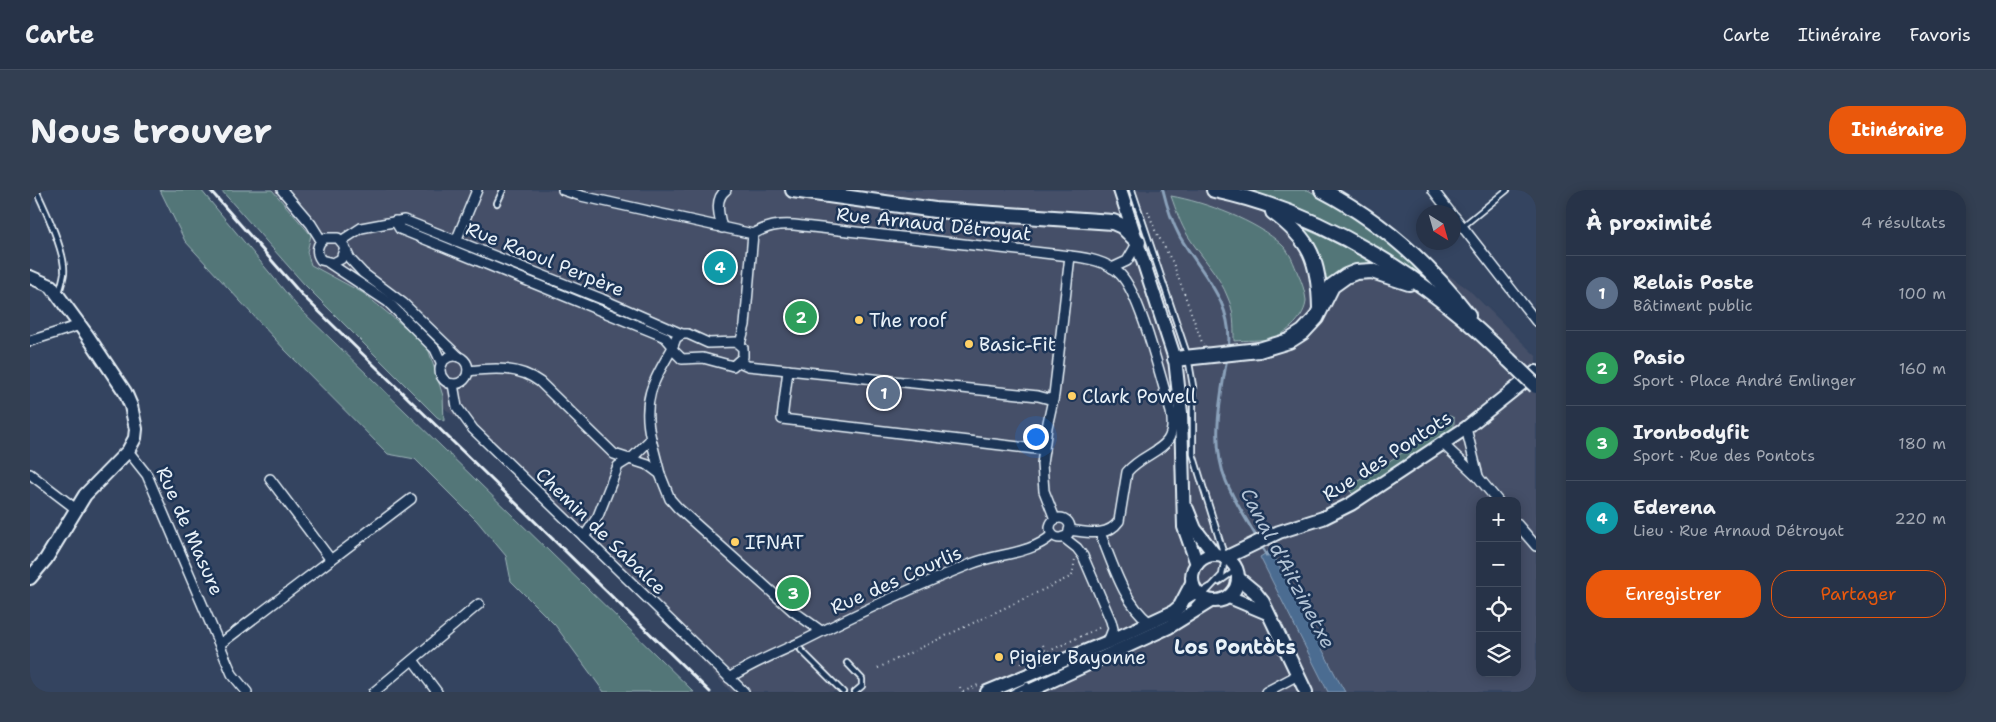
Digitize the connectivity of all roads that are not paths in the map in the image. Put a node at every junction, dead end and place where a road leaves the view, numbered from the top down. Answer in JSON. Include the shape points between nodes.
{"nodes":[{"id":1,"x":36,"y":190,"type":"edge"},
{"id":2,"x":282,"y":190,"type":"edge"},
{"id":3,"x":477,"y":190,"type":"edge"},
{"id":4,"x":503,"y":190,"type":"edge"},
{"id":5,"x":563,"y":190,"type":"edge"},
{"id":6,"x":726,"y":190,"type":"edge"},
{"id":7,"x":793,"y":190,"type":"edge"},
{"id":8,"x":1120,"y":190,"type":"edge"},
{"id":9,"x":1132,"y":190,"type":"edge"},
{"id":10,"x":1214,"y":190,"type":"edge"},
{"id":11,"x":1322,"y":190,"type":"edge"},
{"id":12,"x":1433,"y":190,"type":"edge"},
{"id":13,"x":1507,"y":190,"type":"edge"},
{"id":14,"x":498,"y":203,"type":"dead end"},
{"id":15,"x":1260,"y":203,"type":"junction"},
{"id":16,"x":1445,"y":205,"type":"edge"},
{"id":17,"x":395,"y":221,"type":"junction"},
{"id":18,"x":1462,"y":227,"type":"joint"},
{"id":19,"x":722,"y":228,"type":"junction"},
{"id":20,"x":753,"y":234,"type":"junction"},
{"id":21,"x":321,"y":240,"type":"junction"},
{"id":22,"x":456,"y":241,"type":"junction"},
{"id":23,"x":1138,"y":242,"type":"junction"},
{"id":24,"x":343,"y":245,"type":"junction"},
{"id":25,"x":1070,"y":256,"type":"junction"},
{"id":26,"x":329,"y":264,"type":"junction"},
{"id":27,"x":1112,"y":268,"type":"junction"},
{"id":28,"x":30,"y":277,"type":"edge"},
{"id":29,"x":1424,"y":288,"type":"junction"},
{"id":30,"x":55,"y":291,"type":"junction"},
{"id":31,"x":1320,"y":308,"type":"junction"},
{"id":32,"x":1536,"y":321,"type":"edge"},
{"id":33,"x":80,"y":325,"type":"junction"},
{"id":34,"x":1479,"y":329,"type":"junction"},
{"id":35,"x":682,"y":334,"type":"junction"},
{"id":36,"x":30,"y":341,"type":"edge"},
{"id":37,"x":740,"y":344,"type":"junction"},
{"id":38,"x":672,"y":347,"type":"junction"},
{"id":39,"x":459,"y":357,"type":"junction"},
{"id":40,"x":1182,"y":358,"type":"junction"},
{"id":41,"x":739,"y":362,"type":"junction"},
{"id":42,"x":442,"y":364,"type":"junction"},
{"id":43,"x":788,"y":370,"type":"junction"},
{"id":44,"x":468,"y":371,"type":"junction"},
{"id":45,"x":1536,"y":372,"type":"edge"},
{"id":46,"x":453,"y":384,"type":"junction"},
{"id":47,"x":1536,"y":386,"type":"edge"},
{"id":48,"x":1053,"y":400,"type":"junction"},
{"id":49,"x":1466,"y":428,"type":"junction"},
{"id":50,"x":651,"y":439,"type":"junction"},
{"id":51,"x":1443,"y":444,"type":"junction"},
{"id":52,"x":1044,"y":450,"type":"junction"},
{"id":53,"x":128,"y":451,"type":"junction"},
{"id":54,"x":628,"y":460,"type":"junction"},
{"id":55,"x":30,"y":474,"type":"edge"},
{"id":56,"x":660,"y":474,"type":"junction"},
{"id":57,"x":1478,"y":477,"type":"junction"},
{"id":58,"x":270,"y":479,"type":"dead end"},
{"id":59,"x":1495,"y":497,"type":"edge"},
{"id":60,"x":411,"y":499,"type":"dead end"},
{"id":61,"x":1185,"y":504,"type":"junction"},
{"id":62,"x":76,"y":509,"type":"junction"},
{"id":63,"x":1055,"y":519,"type":"junction"},
{"id":64,"x":1521,"y":529,"type":"edge"},
{"id":65,"x":1066,"y":533,"type":"junction"},
{"id":66,"x":1100,"y":533,"type":"junction"},
{"id":67,"x":1052,"y":535,"type":"junction"},
{"id":68,"x":584,"y":537,"type":"junction"},
{"id":69,"x":1536,"y":546,"type":"edge"},
{"id":70,"x":1246,"y":548,"type":"junction"},
{"id":71,"x":1220,"y":556,"type":"junction"},
{"id":72,"x":331,"y":560,"type":"junction"},
{"id":73,"x":1197,"y":564,"type":"junction"},
{"id":74,"x":1237,"y":574,"type":"junction"},
{"id":75,"x":30,"y":578,"type":"edge"},
{"id":76,"x":1216,"y":584,"type":"junction"},
{"id":77,"x":1200,"y":594,"type":"junction"},
{"id":78,"x":1229,"y":597,"type":"junction"},
{"id":79,"x":479,"y":604,"type":"dead end"},
{"id":80,"x":1267,"y":613,"type":"junction"},
{"id":81,"x":1163,"y":617,"type":"junction"},
{"id":82,"x":1150,"y":623,"type":"junction"},
{"id":83,"x":821,"y":631,"type":"junction"},
{"id":84,"x":1133,"y":638,"type":"junction"},
{"id":85,"x":1108,"y":642,"type":"junction"},
{"id":86,"x":220,"y":644,"type":"junction"},
{"id":87,"x":801,"y":650,"type":"dead end"},
{"id":88,"x":413,"y":660,"type":"junction"},
{"id":89,"x":848,"y":663,"type":"dead end"},
{"id":90,"x":1298,"y":675,"type":"junction"},
{"id":91,"x":1045,"y":677,"type":"junction"},
{"id":92,"x":729,"y":678,"type":"junction"},
{"id":93,"x":983,"y":688,"type":"edge"},
{"id":94,"x":247,"y":692,"type":"edge"},
{"id":95,"x":374,"y":692,"type":"edge"},
{"id":96,"x":437,"y":692,"type":"edge"},
{"id":97,"x":744,"y":692,"type":"edge"},
{"id":98,"x":843,"y":692,"type":"edge"},
{"id":99,"x":854,"y":692,"type":"edge"},
{"id":100,"x":1013,"y":692,"type":"edge"},
{"id":101,"x":1023,"y":692,"type":"edge"},
{"id":102,"x":1027,"y":692,"type":"edge"},
{"id":103,"x":1266,"y":692,"type":"edge"},
{"id":104,"x":1306,"y":692,"type":"edge"}],
"edges":[{"from":1,"to":30,"type":"lane","via":[[63,264],[64,272]]},
{"from":2,"to":21,"type":"street"},
{"from":3,"to":22,"type":"street"},
{"from":4,"to":14,"type":"lane"},
{"from":5,"to":19,"type":"street"},
{"from":6,"to":19,"type":"street","via":[[718,208]]},
{"from":7,"to":23,"type":"main road","via":[[935,210],[1113,222]]},
{"from":8,"to":23,"type":"street"},
{"from":9,"to":40,"type":"lane"},
{"from":10,"to":15,"type":"main road"},
{"from":11,"to":34,"type":"main road","via":[[1397,239],[1455,298]]},
{"from":12,"to":16,"type":"street"},
{"from":13,"to":18,"type":"lane"},
{"from":15,"to":29,"type":"main road","via":[[1303,219],[1369,251]]},
{"from":15,"to":31,"type":"main road","via":[[1294,229],[1305,242],[1318,271]]},
{"from":17,"to":22,"type":"street","name":"Rue Raoul Perpère","via":[[404,220]]},
{"from":17,"to":24,"type":"street","name":"Rue Raoul Perpère","via":[[361,228]]},
{"from":17,"to":38,"type":"street","name":"Rue Raoul Perpère","via":[[400,229],[658,334]]},
{"from":18,"to":32,"type":"street"},
{"from":19,"to":20,"type":"street"},
{"from":20,"to":25,"type":"street","name":"Rue Arnaud Détroyat","via":[[765,227],[794,224]]},
{"from":20,"to":37,"type":"street","via":[[745,325]]},
{"from":21,"to":24,"type":"street","via":[[334,237]]},
{"from":21,"to":26,"type":"street","via":[[317,248],[319,256]]},
{"from":22,"to":35,"type":"street","name":"Rue Raoul Perpère"},
{"from":23,"to":27,"type":"street","via":[[1126,261]]},
{"from":23,"to":40,"type":"street"},
{"from":24,"to":26,"type":"street","via":[[338,262]]},
{"from":24,"to":39,"type":"street","via":[[363,272],[402,303]]},
{"from":25,"to":27,"type":"street","name":"Rue Arnaud Détroyat","via":[[1087,258]]},
{"from":25,"to":48,"type":"street"},
{"from":26,"to":42,"type":"street","via":[[388,302],[435,348]]},
{"from":27,"to":66,"type":"street","name":"Rue Arnaud Détroyat","via":[[1132,290],[1172,419],[1167,444],[1127,472],[1119,521],[1114,528]]},
{"from":28,"to":30,"type":"street"},
{"from":29,"to":31,"type":"main road","via":[[1372,270],[1356,272],[1332,286]]},
{"from":29,"to":34,"type":"main road"},
{"from":30,"to":33,"type":"street"},
{"from":31,"to":40,"type":"main road","via":[[1316,318],[1303,332],[1270,348]]},
{"from":33,"to":36,"type":"street"},
{"from":33,"to":53,"type":"street","via":[[131,406],[136,429]]},
{"from":34,"to":47,"type":"main road","bridge":true},
{"from":35,"to":37,"type":"street","name":"Rue Raoul Perpère","via":[[708,343],[730,341]]},
{"from":35,"to":38,"type":"street"},
{"from":37,"to":41,"type":"street","via":[[743,352]]},
{"from":38,"to":41,"type":"street","name":"Rue Raoul Perpère","via":[[682,358],[703,358],[733,366]]},
{"from":38,"to":50,"type":"street","via":[[646,406]]},
{"from":39,"to":42,"type":"street","via":[[451,356]]},
{"from":39,"to":44,"type":"street","via":[[466,363]]},
{"from":40,"to":61,"type":"street"},
{"from":40,"to":71,"type":"lane","via":[[1192,386],[1193,454]]},
{"from":41,"to":43,"type":"street","name":"Rue Raoul Perpère"},
{"from":42,"to":46,"type":"street","via":[[441,375]]},
{"from":43,"to":48,"type":"street","name":"Rue Raoul Perpère"},
{"from":43,"to":52,"type":"street","via":[[782,419]]},
{"from":44,"to":46,"type":"street","via":[[461,382]]},
{"from":44,"to":54,"type":"street","via":[[501,368],[532,376],[614,454]]},
{"from":45,"to":49,"type":"street","name":"Rue des Pontots"},
{"from":46,"to":68,"type":"street","name":"Chemin de Sabalce","via":[[457,407],[473,429]]},
{"from":48,"to":52,"type":"street"},
{"from":49,"to":51,"type":"street","name":"Rue des Pontots"},
{"from":49,"to":57,"type":"street"},
{"from":50,"to":54,"type":"street"},
{"from":50,"to":56,"type":"street"},
{"from":51,"to":57,"type":"street"},
{"from":51,"to":70,"type":"street","name":"Rue des Pontots","via":[[1334,513]]},
{"from":52,"to":63,"type":"street","via":[[1042,480]]},
{"from":53,"to":62,"type":"street","via":[[85,495]]},
{"from":53,"to":86,"type":"street","name":"Rue de Masure","via":[[147,475]]},
{"from":54,"to":56,"type":"street","via":[[648,465]]},
{"from":54,"to":68,"type":"street","via":[[618,466],[598,516]]},
{"from":55,"to":62,"type":"street"},
{"from":56,"to":83,"type":"street","via":[[670,499],[678,508],[793,611]]},
{"from":57,"to":59,"type":"street"},
{"from":58,"to":72,"type":"street"},
{"from":60,"to":72,"type":"street"},
{"from":61,"to":71,"type":"street","via":[[1195,529]]},
{"from":61,"to":73,"type":"street","via":[[1184,527]]},
{"from":62,"to":75,"type":"street","via":[[46,559]]},
{"from":63,"to":65,"type":"street","via":[[1064,519],[1068,524]]},
{"from":63,"to":67,"type":"street","via":[[1050,526]]},
{"from":64,"to":69,"type":"street"},
{"from":65,"to":66,"type":"street"},
{"from":65,"to":67,"type":"street"},
{"from":65,"to":85,"type":"street","via":[[1083,556],[1111,621],[1113,629]]},
{"from":66,"to":82,"type":"street","via":[[1123,589],[1136,610]]},
{"from":67,"to":83,"type":"street","name":"Rue des Courlis","via":[[1042,544],[973,563]]},
{"from":68,"to":92,"type":"street","name":"Chemin de Sabalce"},
{"from":70,"to":71,"type":"street","name":"Rue des Pontots"},
{"from":70,"to":74,"type":"street"},
{"from":71,"to":73,"type":"street","name":"Rue des Pontots","via":[[1205,558]]},
{"from":71,"to":74,"type":"street"},
{"from":71,"to":76,"type":"lane","via":[[1222,575]]},
{"from":72,"to":86,"type":"street"},
{"from":73,"to":77,"type":"street","via":[[1192,573]]},
{"from":74,"to":76,"type":"lane"},
{"from":74,"to":78,"type":"street","via":[[1234,591]]},
{"from":74,"to":80,"type":"street","via":[[1263,602]]},
{"from":76,"to":77,"type":"lane"},
{"from":77,"to":78,"type":"street","via":[[1223,600]]},
{"from":77,"to":81,"type":"street"},
{"from":77,"to":84,"type":"lane","via":[[1174,619]]},
{"from":77,"to":102,"type":"street","via":[[1169,627]]},
{"from":78,"to":80,"type":"street"},
{"from":79,"to":88,"type":"street"},
{"from":80,"to":90,"type":"street"},
{"from":81,"to":82,"type":"street"},
{"from":81,"to":84,"type":"lane"},
{"from":82,"to":85,"type":"street"},
{"from":83,"to":92,"type":"street","name":"Rue des Courlis"},
{"from":84,"to":91,"type":"lane"},
{"from":85,"to":93,"type":"street"},
{"from":86,"to":94,"type":"street","name":"Rue de Masure","via":[[235,680]]},
{"from":87,"to":98,"type":"lane"},
{"from":88,"to":95,"type":"street"},
{"from":88,"to":96,"type":"street"},
{"from":89,"to":99,"type":"lane","via":[[862,679],[862,686]]},
{"from":90,"to":103,"type":"street"},
{"from":90,"to":104,"type":"street"},
{"from":91,"to":100,"type":"lane"},
{"from":91,"to":101,"type":"lane"},
{"from":92,"to":97,"type":"street","name":"Chemin de Sabalce"}]}
